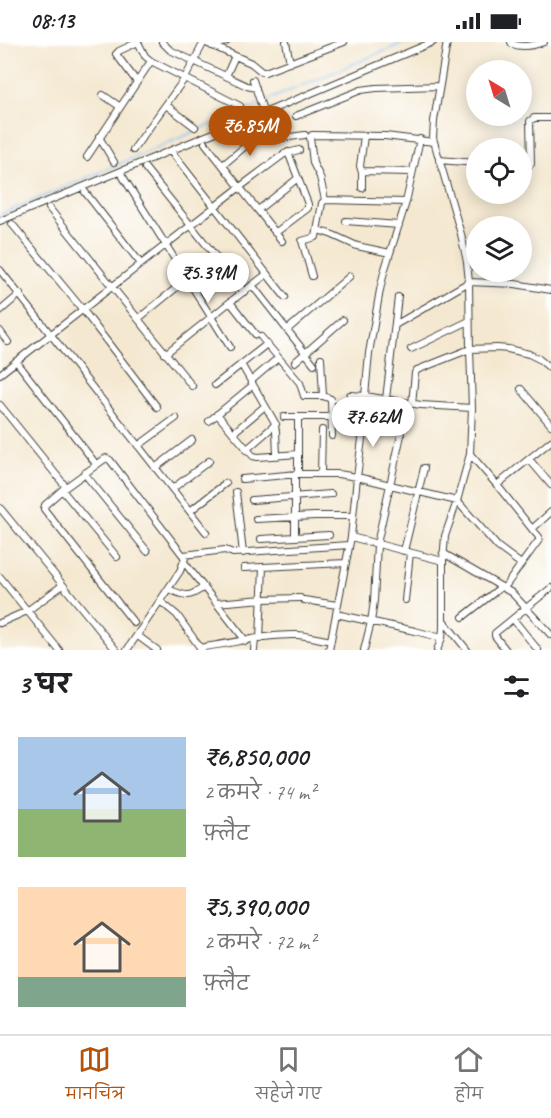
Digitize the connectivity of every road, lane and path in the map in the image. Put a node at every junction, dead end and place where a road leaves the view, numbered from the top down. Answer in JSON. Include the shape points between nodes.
{"nodes":[{"id":1,"x":138,"y":42,"type":"edge"},
{"id":2,"x":162,"y":42,"type":"edge"},
{"id":3,"x":204,"y":42,"type":"edge"},
{"id":4,"x":226,"y":42,"type":"edge"},
{"id":5,"x":286,"y":42,"type":"edge"},
{"id":6,"x":324,"y":42,"type":"edge"},
{"id":7,"x":344,"y":42,"type":"edge"},
{"id":8,"x":433,"y":42,"type":"edge"},
{"id":9,"x":447,"y":42,"type":"edge"},
{"id":10,"x":511,"y":42,"type":"edge"},
{"id":11,"x":544,"y":42,"type":"edge"},
{"id":12,"x":212,"y":46,"type":"junction"},
{"id":13,"x":326,"y":50,"type":"junction"},
{"id":14,"x":235,"y":56,"type":"junction"},
{"id":15,"x":151,"y":61,"type":"junction"},
{"id":16,"x":194,"y":61,"type":"junction"},
{"id":17,"x":290,"y":63,"type":"junction"},
{"id":18,"x":226,"y":76,"type":"junction"},
{"id":19,"x":185,"y":78,"type":"junction"},
{"id":20,"x":253,"y":80,"type":"dead end"},
{"id":21,"x":137,"y":82,"type":"junction"},
{"id":22,"x":439,"y":86,"type":"junction"},
{"id":23,"x":256,"y":87,"type":"junction"},
{"id":24,"x":313,"y":93,"type":"junction"},
{"id":25,"x":103,"y":95,"type":"dead end"},
{"id":26,"x":166,"y":105,"type":"junction"},
{"id":27,"x":119,"y":106,"type":"junction"},
{"id":28,"x":240,"y":106,"type":"dead end"},
{"id":29,"x":318,"y":107,"type":"junction"},
{"id":30,"x":264,"y":112,"type":"junction"},
{"id":31,"x":296,"y":116,"type":"dead end"},
{"id":32,"x":551,"y":118,"type":"edge"},
{"id":33,"x":195,"y":128,"type":"dead end"},
{"id":34,"x":262,"y":132,"type":"dead end"},
{"id":35,"x":305,"y":135,"type":"dead end"},
{"id":36,"x":364,"y":136,"type":"junction"},
{"id":37,"x":99,"y":137,"type":"junction"},
{"id":38,"x":530,"y":138,"type":"edge"},
{"id":39,"x":420,"y":139,"type":"junction"},
{"id":40,"x":434,"y":142,"type":"junction"},
{"id":41,"x":206,"y":143,"type":"dead end"},
{"id":42,"x":133,"y":150,"type":"dead end"},
{"id":43,"x":299,"y":150,"type":"dead end"},
{"id":44,"x":288,"y":152,"type":"junction"},
{"id":45,"x":174,"y":155,"type":"dead end"},
{"id":46,"x":87,"y":157,"type":"dead end"},
{"id":47,"x":439,"y":160,"type":"junction"},
{"id":48,"x":114,"y":162,"type":"dead end"},
{"id":49,"x":466,"y":162,"type":"edge"},
{"id":50,"x":223,"y":165,"type":"junction"},
{"id":51,"x":145,"y":168,"type":"dead end"},
{"id":52,"x":362,"y":171,"type":"junction"},
{"id":53,"x":120,"y":172,"type":"junction"},
{"id":54,"x":412,"y":172,"type":"junction"},
{"id":55,"x":298,"y":178,"type":"junction"},
{"id":56,"x":240,"y":187,"type":"junction"},
{"id":57,"x":362,"y":188,"type":"dead end"},
{"id":58,"x":85,"y":192,"type":"dead end"},
{"id":59,"x":325,"y":200,"type":"junction"},
{"id":60,"x":406,"y":202,"type":"junction"},
{"id":61,"x":214,"y":206,"type":"junction"},
{"id":62,"x":49,"y":208,"type":"dead end"},
{"id":63,"x":258,"y":210,"type":"junction"},
{"id":64,"x":346,"y":220,"type":"dead end"},
{"id":65,"x":0,"y":221,"type":"edge"},
{"id":66,"x":12,"y":224,"type":"dead end"},
{"id":67,"x":190,"y":225,"type":"junction"},
{"id":68,"x":399,"y":225,"type":"junction"},
{"id":69,"x":318,"y":230,"type":"junction"},
{"id":70,"x":275,"y":233,"type":"junction"},
{"id":71,"x":282,"y":241,"type":"dead end"},
{"id":72,"x":165,"y":245,"type":"junction"},
{"id":73,"x":390,"y":253,"type":"junction"},
{"id":74,"x":466,"y":260,"type":"edge"},
{"id":75,"x":141,"y":264,"type":"junction"},
{"id":76,"x":0,"y":270,"type":"edge"},
{"id":77,"x":267,"y":274,"type":"junction"},
{"id":78,"x":312,"y":276,"type":"dead end"},
{"id":79,"x":350,"y":276,"type":"dead end"},
{"id":80,"x":188,"y":279,"type":"junction"},
{"id":81,"x":469,"y":282,"type":"junction"},
{"id":82,"x":252,"y":285,"type":"junction"},
{"id":83,"x":112,"y":286,"type":"junction"},
{"id":84,"x":551,"y":290,"type":"edge"},
{"id":85,"x":244,"y":291,"type":"junction"},
{"id":86,"x":20,"y":294,"type":"junction"},
{"id":87,"x":285,"y":297,"type":"dead end"},
{"id":88,"x":398,"y":297,"type":"dead end"},
{"id":89,"x":230,"y":302,"type":"junction"},
{"id":90,"x":83,"y":309,"type":"junction"},
{"id":91,"x":0,"y":311,"type":"edge"},
{"id":92,"x":211,"y":317,"type":"junction"},
{"id":93,"x":138,"y":319,"type":"junction"},
{"id":94,"x":344,"y":320,"type":"dead end"},
{"id":95,"x":469,"y":321,"type":"junction"},
{"id":96,"x":394,"y":325,"type":"junction"},
{"id":97,"x":287,"y":330,"type":"junction"},
{"id":98,"x":0,"y":331,"type":"edge"},
{"id":99,"x":50,"y":334,"type":"junction"},
{"id":100,"x":8,"y":342,"type":"dead end"},
{"id":101,"x":267,"y":344,"type":"junction"},
{"id":102,"x":230,"y":347,"type":"dead end"},
{"id":103,"x":411,"y":349,"type":"dead end"},
{"id":104,"x":470,"y":349,"type":"junction"},
{"id":105,"x":305,"y":353,"type":"junction"},
{"id":106,"x":165,"y":354,"type":"junction"},
{"id":107,"x":278,"y":358,"type":"junction"},
{"id":108,"x":321,"y":358,"type":"dead end"},
{"id":109,"x":16,"y":361,"type":"junction"},
{"id":110,"x":295,"y":362,"type":"dead end"},
{"id":111,"x":241,"y":364,"type":"junction"},
{"id":112,"x":314,"y":364,"type":"dead end"},
{"id":113,"x":551,"y":369,"type":"edge"},
{"id":114,"x":0,"y":374,"type":"edge"},
{"id":115,"x":252,"y":383,"type":"junction"},
{"id":116,"x":215,"y":385,"type":"dead end"},
{"id":117,"x":192,"y":386,"type":"dead end"},
{"id":118,"x":520,"y":389,"type":"dead end"},
{"id":119,"x":350,"y":395,"type":"dead end"},
{"id":120,"x":323,"y":396,"type":"junction"},
{"id":121,"x":365,"y":396,"type":"junction"},
{"id":122,"x":386,"y":399,"type":"junction"},
{"id":123,"x":398,"y":401,"type":"junction"},
{"id":124,"x":412,"y":404,"type":"junction"},
{"id":125,"x":0,"y":405,"type":"edge"},
{"id":126,"x":266,"y":406,"type":"junction"},
{"id":127,"x":157,"y":407,"type":"dead end"},
{"id":128,"x":472,"y":408,"type":"junction"},
{"id":129,"x":218,"y":414,"type":"junction"},
{"id":130,"x":364,"y":414,"type":"junction"},
{"id":131,"x":332,"y":415,"type":"junction"},
{"id":132,"x":284,"y":417,"type":"dead end"},
{"id":133,"x":298,"y":417,"type":"junction"},
{"id":134,"x":176,"y":418,"type":"dead end"},
{"id":135,"x":209,"y":421,"type":"dead end"},
{"id":136,"x":276,"y":424,"type":"junction"},
{"id":137,"x":364,"y":424,"type":"junction"},
{"id":138,"x":551,"y":425,"type":"edge"},
{"id":139,"x":393,"y":429,"type":"junction"},
{"id":140,"x":322,"y":430,"type":"dead end"},
{"id":141,"x":233,"y":433,"type":"junction"},
{"id":142,"x":332,"y":436,"type":"dead end"},
{"id":143,"x":192,"y":440,"type":"dead end"},
{"id":144,"x":551,"y":441,"type":"edge"},
{"id":145,"x":138,"y":446,"type":"junction"},
{"id":146,"x":246,"y":450,"type":"junction"},
{"id":147,"x":298,"y":454,"type":"junction"},
{"id":148,"x":470,"y":454,"type":"junction"},
{"id":149,"x":277,"y":456,"type":"junction"},
{"id":150,"x":529,"y":459,"type":"junction"},
{"id":151,"x":209,"y":461,"type":"dead end"},
{"id":152,"x":96,"y":464,"type":"junction"},
{"id":153,"x":155,"y":468,"type":"junction"},
{"id":154,"x":424,"y":468,"type":"dead end"},
{"id":155,"x":84,"y":474,"type":"junction"},
{"id":156,"x":297,"y":474,"type":"junction"},
{"id":157,"x":321,"y":474,"type":"junction"},
{"id":158,"x":357,"y":477,"type":"junction"},
{"id":159,"x":242,"y":479,"type":"dead end"},
{"id":160,"x":226,"y":483,"type":"dead end"},
{"id":161,"x":391,"y":485,"type":"junction"},
{"id":162,"x":497,"y":485,"type":"junction"},
{"id":163,"x":551,"y":485,"type":"edge"},
{"id":164,"x":64,"y":488,"type":"junction"},
{"id":165,"x":172,"y":489,"type":"junction"},
{"id":166,"x":236,"y":492,"type":"dead end"},
{"id":167,"x":418,"y":493,"type":"junction"},
{"id":168,"x":331,"y":494,"type":"dead end"},
{"id":169,"x":296,"y":497,"type":"junction"},
{"id":170,"x":252,"y":500,"type":"dead end"},
{"id":171,"x":457,"y":501,"type":"junction"},
{"id":172,"x":0,"y":508,"type":"edge"},
{"id":173,"x":189,"y":511,"type":"junction"},
{"id":174,"x":551,"y":512,"type":"edge"},
{"id":175,"x":353,"y":516,"type":"junction"},
{"id":176,"x":296,"y":517,"type":"junction"},
{"id":177,"x":256,"y":519,"type":"dead end"},
{"id":178,"x":532,"y":529,"type":"junction"},
{"id":179,"x":206,"y":532,"type":"dead end"},
{"id":180,"x":329,"y":535,"type":"dead end"},
{"id":181,"x":295,"y":537,"type":"junction"},
{"id":182,"x":351,"y":537,"type":"junction"},
{"id":183,"x":261,"y":539,"type":"dead end"},
{"id":184,"x":376,"y":544,"type":"junction"},
{"id":185,"x":349,"y":545,"type":"junction"},
{"id":186,"x":147,"y":551,"type":"dead end"},
{"id":187,"x":407,"y":552,"type":"junction"},
{"id":188,"x":243,"y":553,"type":"junction"},
{"id":189,"x":443,"y":553,"type":"junction"},
{"id":190,"x":117,"y":557,"type":"dead end"},
{"id":191,"x":184,"y":558,"type":"junction"},
{"id":192,"x":443,"y":561,"type":"junction"},
{"id":193,"x":345,"y":563,"type":"junction"},
{"id":194,"x":521,"y":564,"type":"junction"},
{"id":195,"x":263,"y":567,"type":"junction"},
{"id":196,"x":244,"y":568,"type":"dead end"},
{"id":197,"x":0,"y":577,"type":"edge"},
{"id":198,"x":63,"y":585,"type":"junction"},
{"id":199,"x":204,"y":587,"type":"junction"},
{"id":200,"x":502,"y":587,"type":"junction"},
{"id":201,"x":551,"y":588,"type":"edge"},
{"id":202,"x":168,"y":589,"type":"junction"},
{"id":203,"x":262,"y":599,"type":"junction"},
{"id":204,"x":405,"y":600,"type":"dead end"},
{"id":205,"x":160,"y":602,"type":"junction"},
{"id":206,"x":216,"y":603,"type":"junction"},
{"id":207,"x":337,"y":605,"type":"junction"},
{"id":208,"x":527,"y":608,"type":"junction"},
{"id":209,"x":27,"y":611,"type":"junction"},
{"id":210,"x":336,"y":614,"type":"junction"},
{"id":211,"x":463,"y":617,"type":"dead end"},
{"id":212,"x":442,"y":619,"type":"junction"},
{"id":213,"x":513,"y":619,"type":"junction"},
{"id":214,"x":551,"y":620,"type":"edge"},
{"id":215,"x":371,"y":622,"type":"junction"},
{"id":216,"x":0,"y":623,"type":"edge"},
{"id":217,"x":135,"y":623,"type":"dead end"},
{"id":218,"x":543,"y":626,"type":"junction"},
{"id":219,"x":551,"y":635,"type":"edge"},
{"id":220,"x":138,"y":636,"type":"junction"},
{"id":221,"x":442,"y":638,"type":"junction"},
{"id":222,"x":257,"y":639,"type":"junction"},
{"id":223,"x":246,"y":641,"type":"junction"},
{"id":224,"x":331,"y":641,"type":"junction"},
{"id":225,"x":201,"y":649,"type":"edge"},
{"id":226,"x":59,"y":650,"type":"edge"},
{"id":227,"x":116,"y":650,"type":"edge"},
{"id":228,"x":128,"y":650,"type":"edge"},
{"id":229,"x":157,"y":650,"type":"edge"},
{"id":230,"x":254,"y":650,"type":"edge"},
{"id":231,"x":329,"y":650,"type":"edge"},
{"id":232,"x":364,"y":650,"type":"edge"},
{"id":233,"x":437,"y":650,"type":"edge"},
{"id":234,"x":467,"y":650,"type":"edge"},
{"id":235,"x":506,"y":650,"type":"edge"},
{"id":236,"x":538,"y":650,"type":"edge"}],
"edges":[{"from":1,"to":15,"type":"street"},
{"from":1,"to":21,"type":"street","via":[[116,54]]},
{"from":2,"to":16,"type":"street"},
{"from":3,"to":12,"type":"street"},
{"from":3,"to":16,"type":"street"},
{"from":4,"to":12,"type":"street"},
{"from":5,"to":17,"type":"street"},
{"from":6,"to":13,"type":"street"},
{"from":7,"to":13,"type":"street"},
{"from":8,"to":24,"type":"street"},
{"from":9,"to":22,"type":"street"},
{"from":10,"to":11,"type":"street","via":[[530,46]]},
{"from":12,"to":14,"type":"street"},
{"from":13,"to":17,"type":"street"},
{"from":14,"to":17,"type":"street","via":[[262,72]]},
{"from":14,"to":18,"type":"street"},
{"from":15,"to":19,"type":"street"},
{"from":15,"to":21,"type":"street"},
{"from":16,"to":18,"type":"street"},
{"from":16,"to":19,"type":"street"},
{"from":18,"to":23,"type":"street"},
{"from":19,"to":26,"type":"street"},
{"from":19,"to":28,"type":"street"},
{"from":20,"to":23,"type":"street"},
{"from":21,"to":27,"type":"street"},
{"from":22,"to":29,"type":"street","via":[[361,90]]},
{"from":22,"to":40,"type":"street"},
{"from":23,"to":30,"type":"street"},
{"from":24,"to":29,"type":"street"},
{"from":24,"to":30,"type":"street"},
{"from":25,"to":27,"type":"street"},
{"from":26,"to":33,"type":"street"},
{"from":26,"to":42,"type":"street"},
{"from":27,"to":37,"type":"street"},
{"from":29,"to":31,"type":"street"},
{"from":30,"to":35,"type":"street","via":[[274,139]]},
{"from":30,"to":53,"type":"street"},
{"from":32,"to":38,"type":"street","via":[[530,121]]},
{"from":34,"to":50,"type":"street"},
{"from":36,"to":39,"type":"street"},
{"from":36,"to":52,"type":"street"},
{"from":36,"to":59,"type":"street","via":[[310,137],[313,163]]},
{"from":37,"to":46,"type":"street"},
{"from":37,"to":48,"type":"street"},
{"from":39,"to":40,"type":"street"},
{"from":39,"to":54,"type":"street"},
{"from":40,"to":47,"type":"street"},
{"from":41,"to":50,"type":"street"},
{"from":43,"to":44,"type":"street"},
{"from":44,"to":55,"type":"street"},
{"from":44,"to":56,"type":"street"},
{"from":45,"to":61,"type":"street"},
{"from":47,"to":49,"type":"street"},
{"from":47,"to":74,"type":"street"},
{"from":50,"to":56,"type":"street"},
{"from":51,"to":67,"type":"street"},
{"from":52,"to":54,"type":"street"},
{"from":52,"to":57,"type":"street"},
{"from":53,"to":65,"type":"street"},
{"from":53,"to":72,"type":"street"},
{"from":54,"to":60,"type":"street"},
{"from":55,"to":63,"type":"street"},
{"from":55,"to":70,"type":"street","via":[[308,208]]},
{"from":56,"to":61,"type":"street"},
{"from":56,"to":63,"type":"street"},
{"from":58,"to":75,"type":"street"},
{"from":59,"to":60,"type":"street"},
{"from":59,"to":69,"type":"street"},
{"from":60,"to":68,"type":"street"},
{"from":61,"to":67,"type":"street"},
{"from":61,"to":77,"type":"street"},
{"from":62,"to":83,"type":"street"},
{"from":63,"to":70,"type":"street"},
{"from":64,"to":68,"type":"street"},
{"from":66,"to":90,"type":"street"},
{"from":67,"to":72,"type":"street"},
{"from":67,"to":85,"type":"street"},
{"from":68,"to":73,"type":"street"},
{"from":69,"to":73,"type":"street","via":[[357,246]]},
{"from":69,"to":78,"type":"street","via":[[315,238],[302,241]]},
{"from":70,"to":71,"type":"street"},
{"from":72,"to":75,"type":"street"},
{"from":72,"to":80,"type":"street"},
{"from":73,"to":121,"type":"street","via":[[375,316]]},
{"from":75,"to":83,"type":"street"},
{"from":76,"to":86,"type":"street"},
{"from":77,"to":82,"type":"street"},
{"from":77,"to":87,"type":"street"},
{"from":79,"to":97,"type":"street"},
{"from":80,"to":92,"type":"street"},
{"from":80,"to":93,"type":"street"},
{"from":81,"to":84,"type":"street"},
{"from":81,"to":95,"type":"street"},
{"from":81,"to":96,"type":"street"},
{"from":82,"to":85,"type":"street"},
{"from":82,"to":97,"type":"street"},
{"from":83,"to":90,"type":"street"},
{"from":83,"to":93,"type":"street"},
{"from":85,"to":89,"type":"street"},
{"from":86,"to":91,"type":"street"},
{"from":86,"to":99,"type":"street"},
{"from":88,"to":96,"type":"street"},
{"from":89,"to":92,"type":"street"},
{"from":89,"to":101,"type":"street"},
{"from":90,"to":99,"type":"street"},
{"from":90,"to":127,"type":"street"},
{"from":92,"to":102,"type":"street"},
{"from":92,"to":106,"type":"street"},
{"from":93,"to":106,"type":"street"},
{"from":94,"to":105,"type":"street"},
{"from":95,"to":103,"type":"street"},
{"from":95,"to":104,"type":"street"},
{"from":96,"to":122,"type":"street"},
{"from":97,"to":105,"type":"street"},
{"from":98,"to":100,"type":"street"},
{"from":99,"to":109,"type":"street"},
{"from":99,"to":145,"type":"street"},
{"from":101,"to":107,"type":"street"},
{"from":101,"to":111,"type":"street"},
{"from":104,"to":113,"type":"street","via":[[524,352]]},
{"from":104,"to":124,"type":"street","via":[[417,370]]},
{"from":104,"to":128,"type":"street"},
{"from":105,"to":110,"type":"street"},
{"from":105,"to":112,"type":"street"},
{"from":106,"to":117,"type":"street"},
{"from":107,"to":115,"type":"street"},
{"from":107,"to":120,"type":"street","via":[[300,383],[304,396]]},
{"from":108,"to":120,"type":"street"},
{"from":109,"to":114,"type":"street"},
{"from":109,"to":152,"type":"street"},
{"from":111,"to":115,"type":"street"},
{"from":111,"to":116,"type":"street"},
{"from":115,"to":126,"type":"street"},
{"from":115,"to":129,"type":"street"},
{"from":118,"to":138,"type":"street"},
{"from":119,"to":121,"type":"street"},
{"from":120,"to":131,"type":"street","via":[[331,399]]},
{"from":121,"to":122,"type":"street"},
{"from":121,"to":130,"type":"street"},
{"from":122,"to":123,"type":"street"},
{"from":123,"to":124,"type":"street"},
{"from":123,"to":139,"type":"street"},
{"from":124,"to":128,"type":"street"},
{"from":125,"to":164,"type":"street"},
{"from":126,"to":136,"type":"street"},
{"from":126,"to":141,"type":"street"},
{"from":128,"to":148,"type":"street"},
{"from":129,"to":135,"type":"street"},
{"from":129,"to":141,"type":"street"},
{"from":130,"to":131,"type":"street"},
{"from":130,"to":137,"type":"street"},
{"from":131,"to":133,"type":"street"},
{"from":131,"to":142,"type":"street"},
{"from":132,"to":133,"type":"street"},
{"from":133,"to":147,"type":"street"},
{"from":134,"to":145,"type":"street"},
{"from":136,"to":146,"type":"street"},
{"from":136,"to":149,"type":"street"},
{"from":137,"to":139,"type":"street"},
{"from":137,"to":158,"type":"street"},
{"from":139,"to":161,"type":"street","via":[[402,435]]},
{"from":140,"to":157,"type":"street"},
{"from":141,"to":146,"type":"street"},
{"from":143,"to":153,"type":"street"},
{"from":144,"to":150,"type":"street"},
{"from":145,"to":153,"type":"street"},
{"from":146,"to":149,"type":"street","via":[[255,457]]},
{"from":147,"to":149,"type":"street"},
{"from":147,"to":156,"type":"street"},
{"from":148,"to":162,"type":"street"},
{"from":148,"to":171,"type":"street"},
{"from":150,"to":162,"type":"street"},
{"from":150,"to":163,"type":"street"},
{"from":151,"to":165,"type":"street"},
{"from":152,"to":155,"type":"street"},
{"from":152,"to":191,"type":"street","via":[[106,458],[110,460]]},
{"from":153,"to":165,"type":"street"},
{"from":154,"to":167,"type":"street"},
{"from":155,"to":164,"type":"street"},
{"from":155,"to":186,"type":"street"},
{"from":156,"to":157,"type":"street"},
{"from":156,"to":159,"type":"street"},
{"from":156,"to":169,"type":"street"},
{"from":157,"to":158,"type":"street"},
{"from":158,"to":161,"type":"street"},
{"from":158,"to":175,"type":"street"},
{"from":160,"to":173,"type":"street"},
{"from":161,"to":167,"type":"street"},
{"from":161,"to":184,"type":"street"},
{"from":162,"to":178,"type":"street"},
{"from":164,"to":190,"type":"street"},
{"from":164,"to":217,"type":"street","via":[[45,505],[45,512]]},
{"from":165,"to":173,"type":"street"},
{"from":166,"to":188,"type":"street"},
{"from":167,"to":171,"type":"street"},
{"from":167,"to":187,"type":"street"},
{"from":168,"to":169,"type":"street"},
{"from":169,"to":170,"type":"street"},
{"from":169,"to":176,"type":"street"},
{"from":171,"to":189,"type":"street"},
{"from":171,"to":194,"type":"street","via":[[498,547]]},
{"from":172,"to":198,"type":"street"},
{"from":173,"to":179,"type":"street"},
{"from":174,"to":178,"type":"street"},
{"from":175,"to":176,"type":"street"},
{"from":175,"to":182,"type":"street"},
{"from":176,"to":177,"type":"street"},
{"from":176,"to":181,"type":"street"},
{"from":178,"to":194,"type":"street","via":[[539,540]]},
{"from":180,"to":181,"type":"street"},
{"from":181,"to":183,"type":"street"},
{"from":182,"to":184,"type":"street"},
{"from":182,"to":185,"type":"street"},
{"from":184,"to":187,"type":"street"},
{"from":184,"to":215,"type":"street"},
{"from":185,"to":188,"type":"street"},
{"from":185,"to":193,"type":"street"},
{"from":187,"to":192,"type":"street"},
{"from":187,"to":204,"type":"street"},
{"from":188,"to":191,"type":"street","via":[[225,550]]},
{"from":189,"to":192,"type":"street"},
{"from":189,"to":200,"type":"street"},
{"from":191,"to":199,"type":"street"},
{"from":191,"to":202,"type":"street"},
{"from":192,"to":212,"type":"street"},
{"from":193,"to":195,"type":"street"},
{"from":193,"to":207,"type":"street"},
{"from":194,"to":200,"type":"street"},
{"from":195,"to":196,"type":"street"},
{"from":195,"to":203,"type":"street"},
{"from":197,"to":209,"type":"street"},
{"from":198,"to":209,"type":"street"},
{"from":198,"to":227,"type":"street"},
{"from":199,"to":202,"type":"street","via":[[188,596]]},
{"from":199,"to":206,"type":"street"},
{"from":200,"to":208,"type":"street"},
{"from":200,"to":211,"type":"street"},
{"from":201,"to":208,"type":"street"},
{"from":202,"to":205,"type":"street"},
{"from":203,"to":206,"type":"street"},
{"from":203,"to":207,"type":"street","via":[[302,599]]},
{"from":203,"to":222,"type":"street"},
{"from":205,"to":220,"type":"street"},
{"from":205,"to":225,"type":"street","via":[[177,615]]},
{"from":206,"to":223,"type":"street"},
{"from":207,"to":210,"type":"street"},
{"from":208,"to":213,"type":"street"},
{"from":208,"to":218,"type":"street"},
{"from":209,"to":216,"type":"street"},
{"from":209,"to":226,"type":"street"},
{"from":210,"to":215,"type":"street"},
{"from":210,"to":224,"type":"street"},
{"from":212,"to":221,"type":"street"},
{"from":212,"to":234,"type":"street"},
{"from":213,"to":235,"type":"street","via":[[494,634]]},
{"from":213,"to":236,"type":"street"},
{"from":214,"to":218,"type":"street"},
{"from":215,"to":221,"type":"street"},
{"from":215,"to":232,"type":"street"},
{"from":218,"to":219,"type":"street"},
{"from":220,"to":228,"type":"street"},
{"from":220,"to":229,"type":"street"},
{"from":221,"to":233,"type":"street"},
{"from":222,"to":223,"type":"street"},
{"from":222,"to":224,"type":"street","via":[[299,635]]},
{"from":222,"to":230,"type":"street"},
{"from":223,"to":225,"type":"street"},
{"from":224,"to":231,"type":"street"}]}
